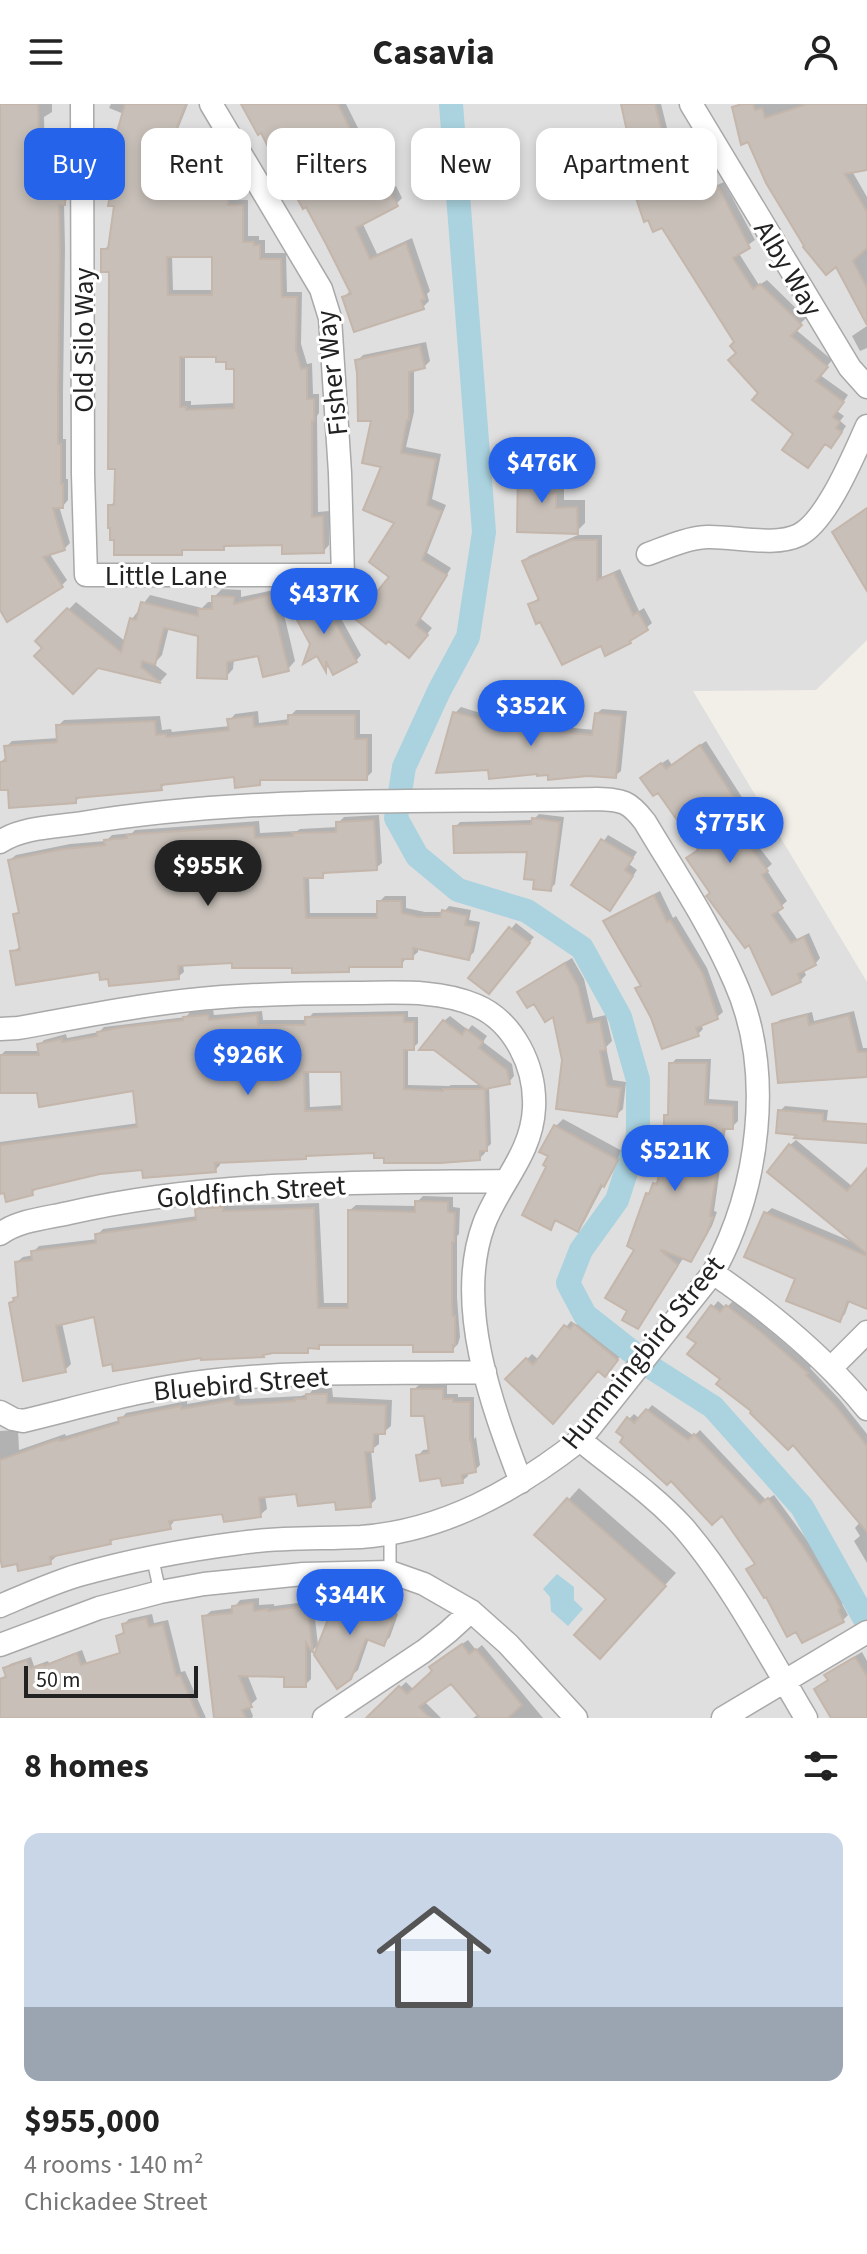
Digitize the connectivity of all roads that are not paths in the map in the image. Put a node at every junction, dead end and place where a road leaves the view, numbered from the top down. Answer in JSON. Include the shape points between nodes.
{"nodes":[{"id":1,"x":82,"y":104,"type":"edge"},
{"id":2,"x":211,"y":104,"type":"edge"},
{"id":3,"x":691,"y":104,"type":"edge"},
{"id":4,"x":867,"y":387,"type":"edge"},
{"id":5,"x":867,"y":426,"type":"edge"},
{"id":6,"x":648,"y":554,"type":"dead end"},
{"id":7,"x":86,"y":575,"type":"joint"},
{"id":8,"x":343,"y":575,"type":"joint"},
{"id":9,"x":0,"y":842,"type":"edge"},
{"id":10,"x":0,"y":1029,"type":"edge"},
{"id":11,"x":506,"y":1181,"type":"junction"},
{"id":12,"x":0,"y":1234,"type":"edge"},
{"id":13,"x":713,"y":1273,"type":"junction"},
{"id":14,"x":867,"y":1332,"type":"edge"},
{"id":15,"x":831,"y":1368,"type":"junction"},
{"id":16,"x":485,"y":1372,"type":"junction"},
{"id":17,"x":867,"y":1409,"type":"edge"},
{"id":18,"x":1,"y":1413,"type":"edge"},
{"id":19,"x":580,"y":1440,"type":"junction"},
{"id":20,"x":521,"y":1482,"type":"junction"},
{"id":21,"x":390,"y":1533,"type":"junction"},
{"id":22,"x":152,"y":1556,"type":"junction"},
{"id":23,"x":390,"y":1572,"type":"junction"},
{"id":24,"x":160,"y":1592,"type":"junction"},
{"id":25,"x":0,"y":1606,"type":"edge"},
{"id":26,"x":471,"y":1611,"type":"junction"},
{"id":27,"x":865,"y":1633,"type":"edge"},
{"id":28,"x":0,"y":1645,"type":"edge"},
{"id":29,"x":784,"y":1681,"type":"junction"},
{"id":30,"x":324,"y":1718,"type":"edge"},
{"id":31,"x":576,"y":1718,"type":"edge"},
{"id":32,"x":723,"y":1718,"type":"edge"},
{"id":33,"x":806,"y":1718,"type":"edge"}],
"edges":[{"from":1,"to":7,"type":"street","name":"Old Silo Way"},
{"from":2,"to":8,"type":"street","name":"Fisher Way","via":[[321,289],[330,318]]},
{"from":3,"to":4,"type":"street","name":"Alby Way","via":[[850,368]]},
{"from":5,"to":6,"type":"street","via":[[833,497],[799,535],[778,540],[705,537]]},
{"from":7,"to":8,"type":"street","name":"Little Lane"},
{"from":9,"to":13,"type":"street","name":"Hummingbird Street","via":[[14,834],[156,813],[271,804],[626,802],[645,822],[718,947],[737,985],[752,1042],[757,1089],[754,1150],[739,1213]]},
{"from":10,"to":11,"type":"street","via":[[147,1006],[290,993],[419,993],[474,1004],[507,1030],[534,1084],[529,1137]]},
{"from":11,"to":12,"type":"street","name":"Goldfinch Street","via":[[209,1190],[84,1209]]},
{"from":11,"to":16,"type":"street","via":[[476,1250],[473,1284]]},
{"from":13,"to":15,"type":"street","via":[[793,1332]]},
{"from":13,"to":19,"type":"street","name":"Hummingbird Street"},
{"from":14,"to":15,"type":"street"},
{"from":15,"to":17,"type":"street"},
{"from":16,"to":18,"type":"street","name":"Bluebird Street","via":[[237,1378],[173,1386],[23,1421]]},
{"from":16,"to":20,"type":"street"},
{"from":19,"to":20,"type":"street","name":"Hummingbird Street"},
{"from":19,"to":29,"type":"street","via":[[681,1525],[725,1583]]},
{"from":20,"to":21,"type":"street","name":"Hummingbird Street","via":[[441,1521]]},
{"from":21,"to":22,"type":"street","name":"Hummingbird Street","via":[[244,1542]]},
{"from":21,"to":23,"type":"lane"},
{"from":22,"to":24,"type":"lane"},
{"from":22,"to":25,"type":"street","name":"Hummingbird Street","via":[[77,1576]]},
{"from":23,"to":24,"type":"street","via":[[254,1577]]},
{"from":23,"to":26,"type":"street"},
{"from":24,"to":28,"type":"street"},
{"from":26,"to":30,"type":"street","via":[[424,1651]]},
{"from":26,"to":31,"type":"street"},
{"from":27,"to":29,"type":"street"},
{"from":29,"to":32,"type":"street"},
{"from":29,"to":33,"type":"street"}]}
